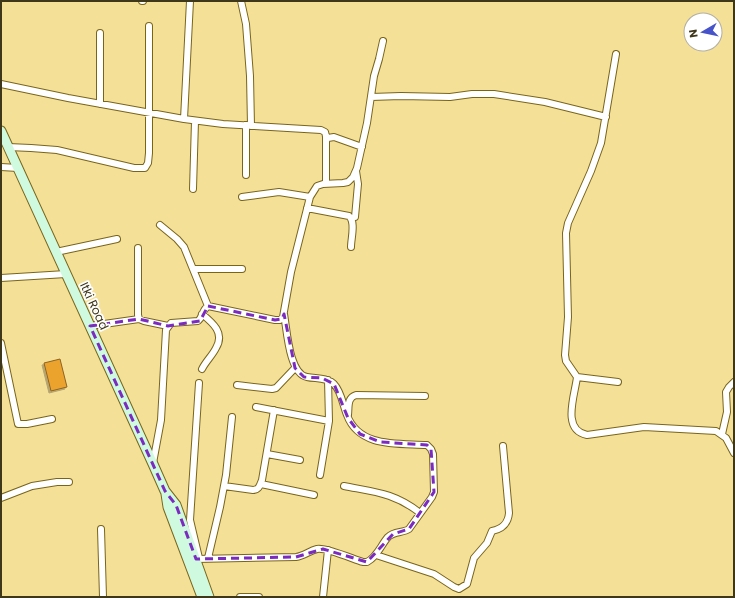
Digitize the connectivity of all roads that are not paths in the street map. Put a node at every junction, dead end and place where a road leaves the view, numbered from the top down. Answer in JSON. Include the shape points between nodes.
{"nodes":[{"id":1,"x":190,"y":1,"type":"edge"},
{"id":2,"x":241,"y":1,"type":"edge"},
{"id":3,"x":149,"y":26,"type":"dead end"},
{"id":4,"x":100,"y":33,"type":"dead end"},
{"id":5,"x":382,"y":41,"type":"dead end"},
{"id":6,"x":616,"y":54,"type":"dead end"},
{"id":7,"x":1,"y":84,"type":"edge"},
{"id":8,"x":370,"y":97,"type":"junction"},
{"id":9,"x":100,"y":104,"type":"junction"},
{"id":10,"x":148,"y":112,"type":"junction"},
{"id":11,"x":606,"y":117,"type":"junction"},
{"id":12,"x":184,"y":119,"type":"junction"},
{"id":13,"x":195,"y":120,"type":"junction"},
{"id":14,"x":249,"y":126,"type":"junction"},
{"id":15,"x":1,"y":131,"type":"edge"},
{"id":16,"x":326,"y":136,"type":"junction"},
{"id":17,"x":8,"y":147,"type":"junction"},
{"id":18,"x":362,"y":147,"type":"junction"},
{"id":19,"x":1,"y":167,"type":"edge"},
{"id":20,"x":18,"y":168,"type":"junction"},
{"id":21,"x":356,"y":171,"type":"junction"},
{"id":22,"x":246,"y":175,"type":"dead end"},
{"id":23,"x":326,"y":184,"type":"junction"},
{"id":24,"x":193,"y":189,"type":"dead end"},
{"id":25,"x":242,"y":197,"type":"dead end"},
{"id":26,"x":310,"y":197,"type":"junction"},
{"id":27,"x":307,"y":208,"type":"junction"},
{"id":28,"x":355,"y":217,"type":"dead end"},
{"id":29,"x":160,"y":225,"type":"dead end"},
{"id":30,"x":117,"y":240,"type":"dead end"},
{"id":31,"x":351,"y":247,"type":"dead end"},
{"id":32,"x":138,"y":248,"type":"dead end"},
{"id":33,"x":56,"y":252,"type":"junction"},
{"id":34,"x":193,"y":269,"type":"junction"},
{"id":35,"x":242,"y":269,"type":"dead end"},
{"id":36,"x":66,"y":274,"type":"junction"},
{"id":37,"x":1,"y":278,"type":"edge"},
{"id":38,"x":208,"y":306,"type":"junction"},
{"id":39,"x":202,"y":314,"type":"junction"},
{"id":40,"x":284,"y":314,"type":"junction"},
{"id":41,"x":139,"y":319,"type":"junction"},
{"id":42,"x":90,"y":326,"type":"junction"},
{"id":43,"x":168,"y":326,"type":"junction"},
{"id":44,"x":1,"y":342,"type":"edge"},
{"id":45,"x":295,"y":368,"type":"junction"},
{"id":46,"x":202,"y":369,"type":"dead end"},
{"id":47,"x":577,"y":377,"type":"junction"},
{"id":48,"x":328,"y":380,"type":"junction"},
{"id":49,"x":618,"y":382,"type":"dead end"},
{"id":50,"x":734,"y":382,"type":"edge"},
{"id":51,"x":199,"y":383,"type":"dead end"},
{"id":52,"x":237,"y":385,"type":"dead end"},
{"id":53,"x":425,"y":396,"type":"dead end"},
{"id":54,"x":256,"y":407,"type":"dead end"},
{"id":55,"x":274,"y":410,"type":"junction"},
{"id":56,"x":232,"y":417,"type":"dead end"},
{"id":57,"x":348,"y":418,"type":"junction"},
{"id":58,"x":52,"y":419,"type":"dead end"},
{"id":59,"x":329,"y":421,"type":"junction"},
{"id":60,"x":722,"y":434,"type":"junction"},
{"id":61,"x":503,"y":446,"type":"dead end"},
{"id":62,"x":734,"y":453,"type":"edge"},
{"id":63,"x":267,"y":454,"type":"junction"},
{"id":64,"x":300,"y":460,"type":"dead end"},
{"id":65,"x":153,"y":464,"type":"junction"},
{"id":66,"x":320,"y":475,"type":"dead end"},
{"id":67,"x":69,"y":482,"type":"dead end"},
{"id":68,"x":260,"y":484,"type":"junction"},
{"id":69,"x":224,"y":486,"type":"junction"},
{"id":70,"x":344,"y":486,"type":"dead end"},
{"id":71,"x":165,"y":491,"type":"junction"},
{"id":72,"x":314,"y":495,"type":"dead end"},
{"id":73,"x":1,"y":498,"type":"edge"},
{"id":74,"x":420,"y":513,"type":"junction"},
{"id":75,"x":101,"y":529,"type":"dead end"},
{"id":76,"x":328,"y":550,"type":"junction"},
{"id":77,"x":376,"y":555,"type":"junction"},
{"id":78,"x":198,"y":558,"type":"junction"},
{"id":79,"x":208,"y":558,"type":"junction"},
{"id":80,"x":103,"y":597,"type":"edge"},
{"id":81,"x":202,"y":597,"type":"edge"},
{"id":82,"x":209,"y":597,"type":"edge"},
{"id":83,"x":240,"y":597,"type":"edge"},
{"id":84,"x":259,"y":597,"type":"edge"},
{"id":85,"x":323,"y":597,"type":"edge"}],
"edges":[{"from":1,"to":12,"type":"street"},
{"from":2,"to":14,"type":"street","via":[[247,32],[250,76]]},
{"from":3,"to":10,"type":"street"},
{"from":4,"to":9,"type":"street"},
{"from":5,"to":8,"type":"street"},
{"from":6,"to":11,"type":"street"},
{"from":7,"to":9,"type":"street"},
{"from":8,"to":11,"type":"street","via":[[494,94],[545,102]]},
{"from":8,"to":18,"type":"street"},
{"from":9,"to":10,"type":"street"},
{"from":10,"to":12,"type":"street"},
{"from":10,"to":17,"type":"street","via":[[148,163],[145,168],[134,168],[57,150]]},
{"from":11,"to":47,"type":"street","via":[[598,154],[566,233],[568,317],[565,355]]},
{"from":12,"to":13,"type":"street"},
{"from":13,"to":14,"type":"street"},
{"from":13,"to":24,"type":"street"},
{"from":14,"to":16,"type":"street","via":[[316,129],[325,132]]},
{"from":14,"to":22,"type":"street"},
{"from":15,"to":17,"type":"street","name":"Itki Road"},
{"from":16,"to":18,"type":"street"},
{"from":16,"to":23,"type":"street"},
{"from":17,"to":20,"type":"street","name":"Itki Road"},
{"from":18,"to":21,"type":"street"},
{"from":19,"to":20,"type":"street"},
{"from":20,"to":33,"type":"street","name":"Itki Road"},
{"from":21,"to":23,"type":"street","via":[[348,182]]},
{"from":21,"to":28,"type":"street","via":[[358,184]]},
{"from":23,"to":26,"type":"street","via":[[317,186]]},
{"from":25,"to":26,"type":"street","via":[[279,192]]},
{"from":26,"to":27,"type":"street"},
{"from":27,"to":31,"type":"street","via":[[352,218]]},
{"from":27,"to":40,"type":"street","via":[[291,272]]},
{"from":29,"to":34,"type":"street","via":[[182,244]]},
{"from":30,"to":33,"type":"street"},
{"from":32,"to":41,"type":"street"},
{"from":33,"to":36,"type":"street","name":"Itki Road"},
{"from":34,"to":35,"type":"street"},
{"from":34,"to":38,"type":"street"},
{"from":36,"to":37,"type":"street"},
{"from":36,"to":42,"type":"street","name":"Itki Road"},
{"from":38,"to":39,"type":"street"},
{"from":38,"to":40,"type":"street","via":[[275,320],[283,318]]},
{"from":39,"to":43,"type":"street","via":[[195,322],[170,323]]},
{"from":39,"to":46,"type":"street","via":[[212,322],[219,334],[218,345]]},
{"from":40,"to":45,"type":"street"},
{"from":41,"to":42,"type":"street"},
{"from":41,"to":43,"type":"street"},
{"from":42,"to":65,"type":"street","name":"Itki Road"},
{"from":43,"to":65,"type":"street","via":[[161,420]]},
{"from":44,"to":58,"type":"street","via":[[18,424]]},
{"from":45,"to":48,"type":"street","via":[[304,377]]},
{"from":45,"to":52,"type":"street","via":[[276,388]]},
{"from":47,"to":49,"type":"street"},
{"from":47,"to":60,"type":"street","via":[[571,413],[575,429],[580,434],[644,427],[716,431]]},
{"from":48,"to":57,"type":"street","via":[[338,390]]},
{"from":48,"to":59,"type":"street"},
{"from":50,"to":60,"type":"street","via":[[726,392],[727,412]]},
{"from":51,"to":78,"type":"street","via":[[190,520]]},
{"from":53,"to":57,"type":"street","via":[[356,395],[349,400]]},
{"from":54,"to":55,"type":"street"},
{"from":55,"to":59,"type":"street"},
{"from":55,"to":63,"type":"street"},
{"from":56,"to":69,"type":"street"},
{"from":57,"to":74,"type":"street","via":[[367,439],[427,445],[431,449],[434,492]]},
{"from":59,"to":66,"type":"street"},
{"from":60,"to":62,"type":"street"},
{"from":61,"to":77,"type":"street","via":[[509,518],[504,526],[492,531],[487,543],[477,554],[467,584],[459,588],[454,587],[434,574]]},
{"from":63,"to":64,"type":"street"},
{"from":63,"to":68,"type":"street"},
{"from":65,"to":71,"type":"street","name":"Itki Road"},
{"from":67,"to":73,"type":"street","via":[[32,486]]},
{"from":68,"to":69,"type":"street","via":[[256,490]]},
{"from":68,"to":72,"type":"street"},
{"from":69,"to":79,"type":"street"},
{"from":70,"to":74,"type":"street","via":[[392,496]]},
{"from":71,"to":78,"type":"street","via":[[176,505]]},
{"from":71,"to":81,"type":"street","via":[[168,507]]},
{"from":74,"to":77,"type":"street","via":[[405,531],[392,534]]},
{"from":75,"to":80,"type":"street"},
{"from":76,"to":77,"type":"street","via":[[363,562]]},
{"from":76,"to":79,"type":"street","via":[[318,548],[296,557]]},
{"from":76,"to":85,"type":"street"},
{"from":78,"to":79,"type":"street"},
{"from":78,"to":82,"type":"street"},
{"from":83,"to":84,"type":"street"}]}
